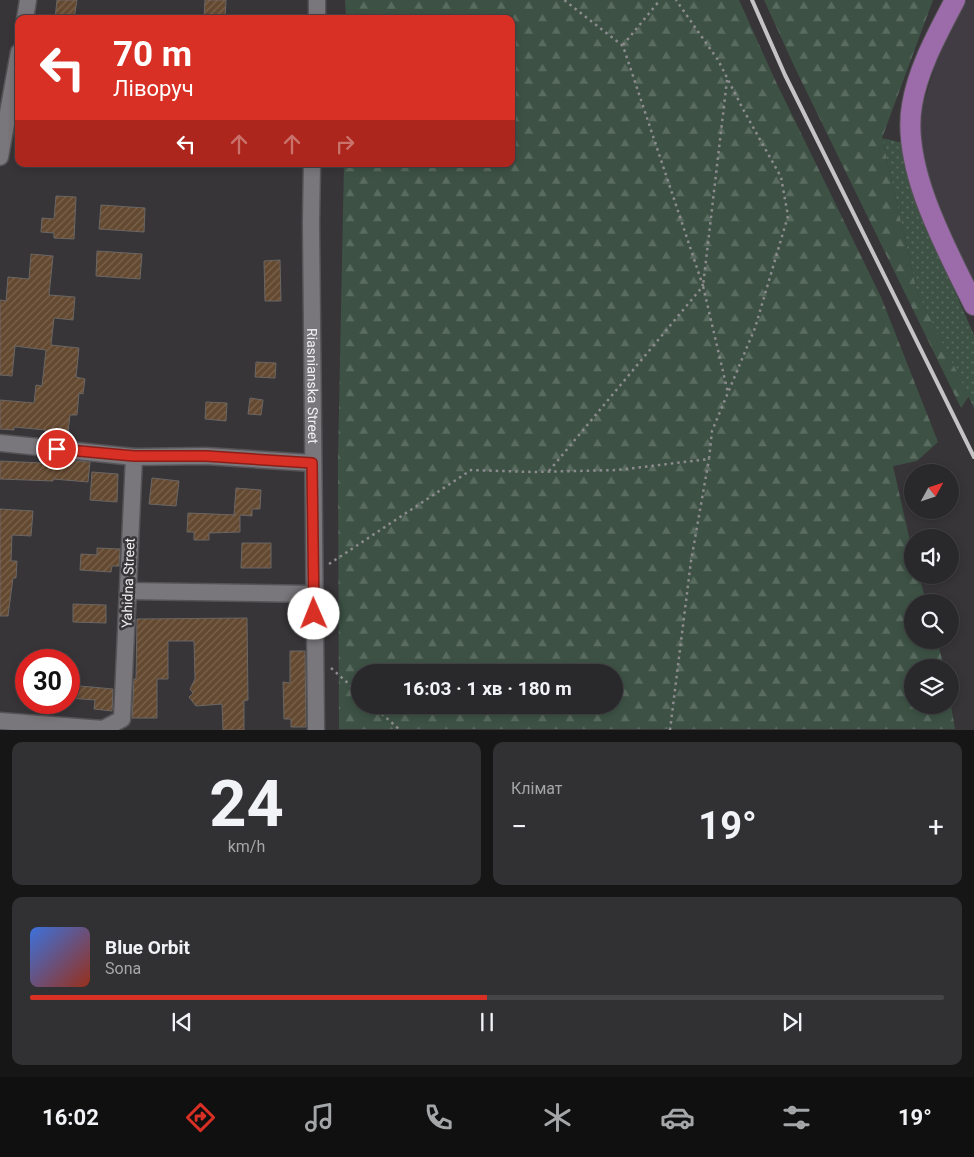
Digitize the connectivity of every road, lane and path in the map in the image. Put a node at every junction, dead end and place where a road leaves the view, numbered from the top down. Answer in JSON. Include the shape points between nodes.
{"nodes":[{"id":1,"x":28,"y":0,"type":"edge"},
{"id":2,"x":317,"y":0,"type":"edge"},
{"id":3,"x":564,"y":0,"type":"edge"},
{"id":4,"x":660,"y":0,"type":"edge"},
{"id":5,"x":676,"y":0,"type":"edge"},
{"id":6,"x":955,"y":0,"type":"edge"},
{"id":7,"x":26,"y":15,"type":"edge"},
{"id":8,"x":317,"y":15,"type":"edge"},
{"id":9,"x":623,"y":46,"type":"junction"},
{"id":10,"x":15,"y":74,"type":"edge"},
{"id":11,"x":727,"y":78,"type":"junction"},
{"id":12,"x":0,"y":157,"type":"edge"},
{"id":13,"x":312,"y":167,"type":"edge"},
{"id":14,"x":703,"y":286,"type":"junction"},
{"id":15,"x":974,"y":306,"type":"edge"},
{"id":16,"x":728,"y":394,"type":"junction"},
{"id":17,"x":0,"y":443,"type":"edge"},
{"id":18,"x":134,"y":456,"type":"junction"},
{"id":19,"x":709,"y":459,"type":"junction"},
{"id":20,"x":312,"y":463,"type":"junction"},
{"id":21,"x":548,"y":472,"type":"junction"},
{"id":22,"x":313,"y":575,"type":"junction"},
{"id":23,"x":128,"y":591,"type":"junction"},
{"id":24,"x":313,"y":594,"type":"junction"},
{"id":25,"x":315,"y":654,"type":"junction"},
{"id":26,"x":351,"y":686,"type":"edge"},
{"id":27,"x":382,"y":714,"type":"edge"},
{"id":28,"x":0,"y":721,"type":"edge"},
{"id":29,"x":316,"y":730,"type":"edge"},
{"id":30,"x":400,"y":730,"type":"edge"},
{"id":31,"x":670,"y":730,"type":"edge"}],
"edges":[{"from":1,"to":7,"type":"street"},
{"from":2,"to":8,"type":"street"},
{"from":3,"to":9,"type":"path"},
{"from":4,"to":9,"type":"path"},
{"from":5,"to":11,"type":"path"},
{"from":6,"to":15,"type":"main road","via":[[931,47],[912,105],[911,149],[940,236]]},
{"from":9,"to":14,"type":"path"},
{"from":10,"to":12,"type":"street"},
{"from":11,"to":14,"type":"path"},
{"from":11,"to":16,"type":"path","via":[[781,177],[788,216],[755,328]]},
{"from":13,"to":20,"type":"street","name":"Riasnianska Street"},
{"from":14,"to":16,"type":"path"},
{"from":14,"to":21,"type":"path"},
{"from":16,"to":19,"type":"path","via":[[712,431]]},
{"from":17,"to":18,"type":"street"},
{"from":18,"to":20,"type":"street","via":[[206,456]]},
{"from":18,"to":23,"type":"street","name":"Yahidna Street"},
{"from":19,"to":21,"type":"path","via":[[618,470]]},
{"from":19,"to":31,"type":"path","via":[[691,561]]},
{"from":20,"to":22,"type":"street","name":"Riasnianska Street"},
{"from":21,"to":22,"type":"path","via":[[471,470]]},
{"from":22,"to":24,"type":"street","name":"Riasnianska Street"},
{"from":23,"to":24,"type":"street"},
{"from":23,"to":28,"type":"street","name":"Yahidna Street","via":[[122,719],[103,729]]},
{"from":24,"to":25,"type":"street","name":"Riasnianska Street"},
{"from":25,"to":26,"type":"path"},
{"from":25,"to":29,"type":"street","name":"Riasnianska Street"},
{"from":27,"to":30,"type":"path"}]}
